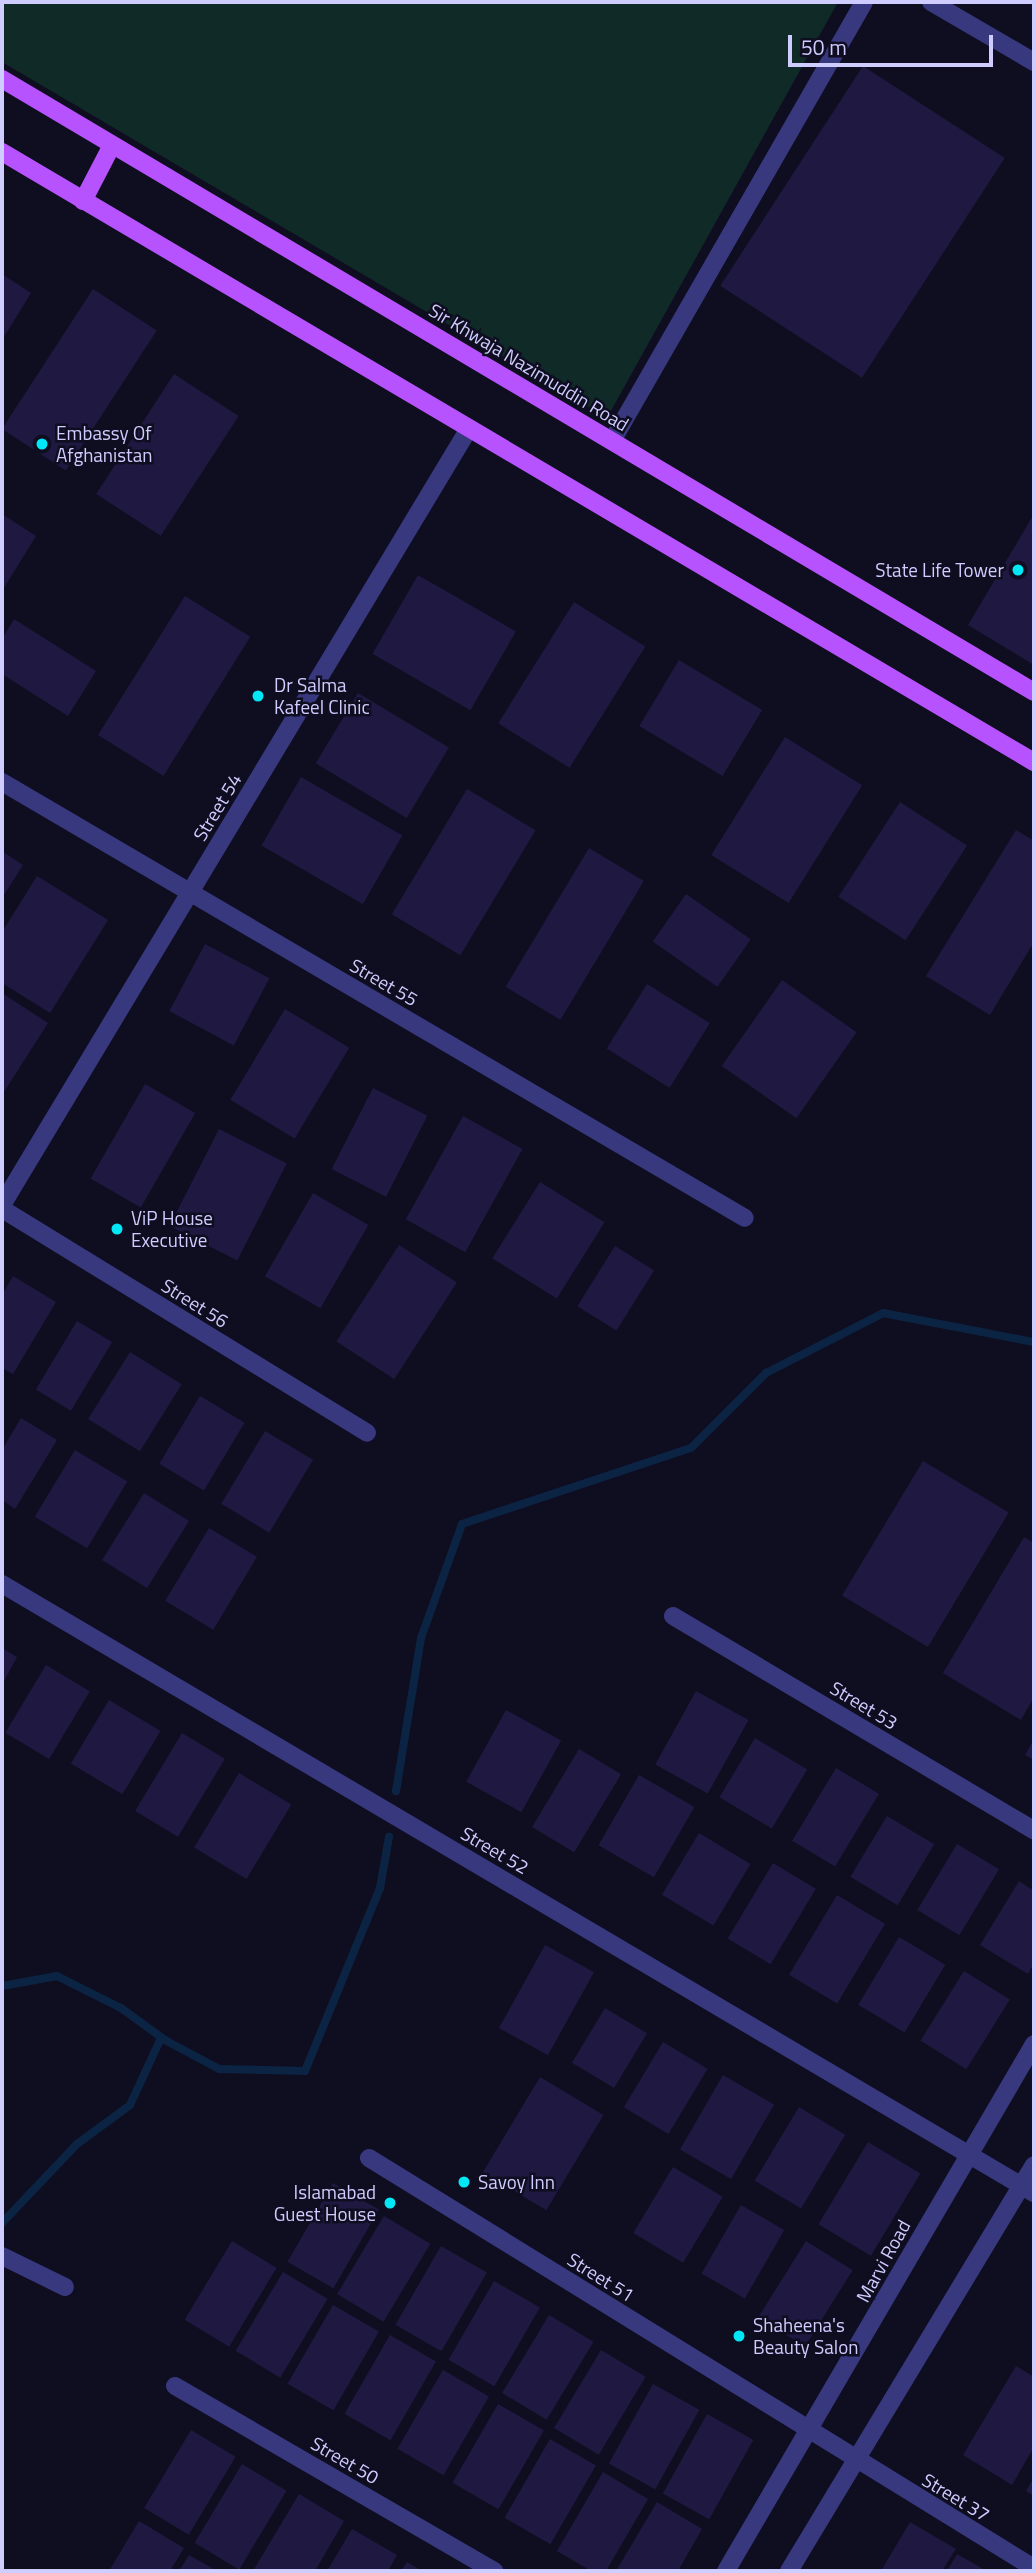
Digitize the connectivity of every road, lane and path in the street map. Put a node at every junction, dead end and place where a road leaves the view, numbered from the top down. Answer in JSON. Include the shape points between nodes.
{"nodes":[{"id":1,"x":864,"y":2,"type":"edge"},
{"id":2,"x":931,"y":2,"type":"edge"},
{"id":3,"x":1034,"y":62,"type":"edge"},
{"id":4,"x":2,"y":79,"type":"edge"},
{"id":5,"x":112,"y":145,"type":"junction"},
{"id":6,"x":2,"y":152,"type":"edge"},
{"id":7,"x":83,"y":201,"type":"junction"},
{"id":8,"x":468,"y":430,"type":"junction"},
{"id":9,"x":612,"y":441,"type":"junction"},
{"id":10,"x":1034,"y":692,"type":"edge"},
{"id":11,"x":1034,"y":762,"type":"edge"},
{"id":12,"x":2,"y":782,"type":"edge"},
{"id":13,"x":190,"y":892,"type":"junction"},
{"id":14,"x":2,"y":1207,"type":"edge"},
{"id":15,"x":745,"y":1218,"type":"dead end"},
{"id":16,"x":367,"y":1433,"type":"dead end"},
{"id":17,"x":2,"y":1584,"type":"edge"},
{"id":18,"x":673,"y":1616,"type":"dead end"},
{"id":19,"x":1034,"y":1830,"type":"edge"},
{"id":20,"x":1034,"y":2044,"type":"edge"},
{"id":21,"x":968,"y":2153,"type":"junction"},
{"id":22,"x":369,"y":2158,"type":"dead end"},
{"id":23,"x":1034,"y":2165,"type":"edge"},
{"id":24,"x":1028,"y":2189,"type":"edge"},
{"id":25,"x":2,"y":2256,"type":"edge"},
{"id":26,"x":65,"y":2287,"type":"dead end"},
{"id":27,"x":175,"y":2386,"type":"dead end"},
{"id":28,"x":811,"y":2432,"type":"junction"},
{"id":29,"x":856,"y":2461,"type":"junction"},
{"id":30,"x":1034,"y":2568,"type":"edge"},
{"id":31,"x":494,"y":2571,"type":"edge"},
{"id":32,"x":726,"y":2571,"type":"edge"},
{"id":33,"x":789,"y":2571,"type":"edge"}],
"edges":[{"from":1,"to":9,"type":"street"},
{"from":2,"to":3,"type":"street"},
{"from":4,"to":5,"type":"main road","name":"Sir Khwaja Nazimuddin Road"},
{"from":5,"to":7,"type":"main road"},
{"from":5,"to":9,"type":"main road","name":"Sir Khwaja Nazimuddin Road"},
{"from":6,"to":7,"type":"main road"},
{"from":7,"to":8,"type":"main road"},
{"from":8,"to":11,"type":"main road"},
{"from":8,"to":13,"type":"street","name":"Street 54"},
{"from":9,"to":10,"type":"main road","name":"Sir Khwaja Nazimuddin Road"},
{"from":12,"to":13,"type":"street","name":"Street 55"},
{"from":13,"to":14,"type":"street","name":"Street 54"},
{"from":13,"to":15,"type":"street","name":"Street 55"},
{"from":14,"to":16,"type":"street","name":"Street 56"},
{"from":17,"to":21,"type":"street","name":"Street 52"},
{"from":18,"to":19,"type":"street","name":"Street 53"},
{"from":20,"to":21,"type":"street","name":"Marvi Road"},
{"from":21,"to":24,"type":"street","name":"Street 52"},
{"from":21,"to":28,"type":"street","name":"Marvi Road"},
{"from":22,"to":28,"type":"street","name":"Street 51"},
{"from":23,"to":24,"type":"street"},
{"from":24,"to":29,"type":"street"},
{"from":25,"to":26,"type":"street"},
{"from":27,"to":31,"type":"street","name":"Street 50"},
{"from":28,"to":29,"type":"street","name":"Street 51"},
{"from":28,"to":32,"type":"street","name":"Marvi Road"},
{"from":29,"to":30,"type":"street","name":"Street 37"},
{"from":29,"to":33,"type":"street"}]}
